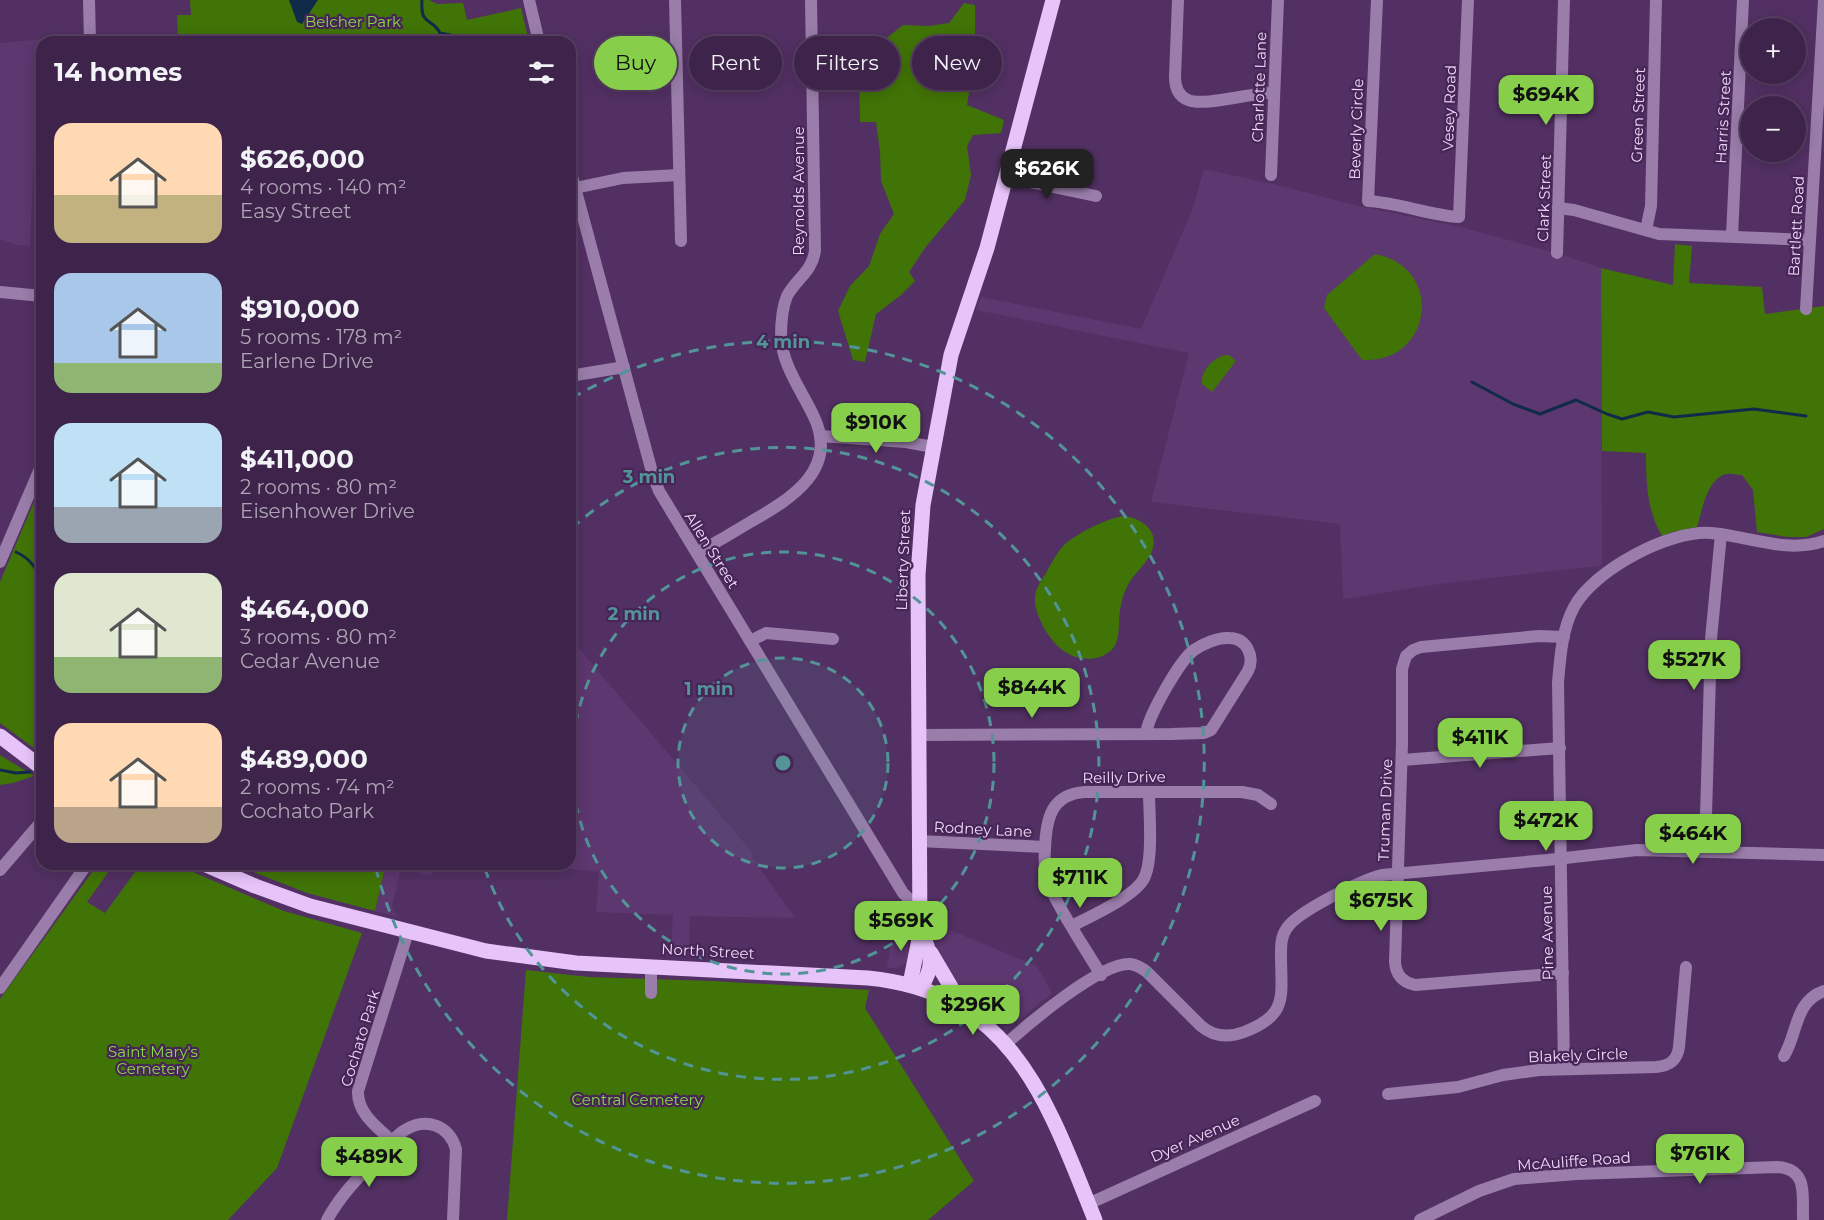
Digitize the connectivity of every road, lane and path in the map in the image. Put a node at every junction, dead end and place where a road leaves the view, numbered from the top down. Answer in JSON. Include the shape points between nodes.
{"nodes":[{"id":1,"x":89,"y":0,"type":"edge"},
{"id":2,"x":529,"y":0,"type":"edge"},
{"id":3,"x":675,"y":0,"type":"edge"},
{"id":4,"x":811,"y":0,"type":"edge"},
{"id":5,"x":1053,"y":0,"type":"edge"},
{"id":6,"x":1178,"y":0,"type":"edge"},
{"id":7,"x":1278,"y":0,"type":"edge"},
{"id":8,"x":1377,"y":0,"type":"edge"},
{"id":9,"x":1468,"y":0,"type":"edge"},
{"id":10,"x":1564,"y":0,"type":"edge"},
{"id":11,"x":1656,"y":0,"type":"edge"},
{"id":12,"x":1743,"y":0,"type":"edge"},
{"id":13,"x":1824,"y":0,"type":"edge"},
{"id":14,"x":1823,"y":17,"type":"edge"},
{"id":15,"x":90,"y":36,"type":"edge"},
{"id":16,"x":538,"y":36,"type":"edge"},
{"id":17,"x":1274,"y":93,"type":"junction"},
{"id":18,"x":679,"y":175,"type":"junction"},
{"id":19,"x":1271,"y":175,"type":"dead end"},
{"id":20,"x":1006,"y":177,"type":"junction"},
{"id":21,"x":576,"y":188,"type":"edge"},
{"id":22,"x":576,"y":192,"type":"edge"},
{"id":23,"x":1096,"y":196,"type":"dead end"},
{"id":24,"x":1558,"y":208,"type":"junction"},
{"id":25,"x":1459,"y":217,"type":"joint"},
{"id":26,"x":1646,"y":230,"type":"junction"},
{"id":27,"x":1732,"y":236,"type":"junction"},
{"id":28,"x":1810,"y":240,"type":"junction"},
{"id":29,"x":681,"y":242,"type":"dead end"},
{"id":30,"x":1557,"y":253,"type":"dead end"},
{"id":31,"x":0,"y":292,"type":"edge"},
{"id":32,"x":36,"y":295,"type":"edge"},
{"id":33,"x":1806,"y":309,"type":"dead end"},
{"id":34,"x":624,"y":367,"type":"junction"},
{"id":35,"x":576,"y":375,"type":"edge"},
{"id":36,"x":820,"y":436,"type":"junction"},
{"id":37,"x":933,"y":447,"type":"junction"},
{"id":38,"x":36,"y":478,"type":"edge"},
{"id":39,"x":1721,"y":534,"type":"junction"},
{"id":40,"x":1824,"y":541,"type":"edge"},
{"id":41,"x":697,"y":553,"type":"junction"},
{"id":42,"x":0,"y":562,"type":"edge"},
{"id":43,"x":1564,"y":638,"type":"junction"},
{"id":44,"x":833,"y":639,"type":"dead end"},
{"id":45,"x":750,"y":641,"type":"junction"},
{"id":46,"x":1146,"y":734,"type":"junction"},
{"id":47,"x":919,"y":735,"type":"junction"},
{"id":48,"x":0,"y":736,"type":"edge"},
{"id":49,"x":1560,"y":748,"type":"junction"},
{"id":50,"x":1402,"y":760,"type":"junction"},
{"id":51,"x":36,"y":763,"type":"edge"},
{"id":52,"x":1149,"y":792,"type":"junction"},
{"id":53,"x":1271,"y":804,"type":"dead end"},
{"id":54,"x":36,"y":828,"type":"edge"},
{"id":55,"x":919,"y":841,"type":"junction"},
{"id":56,"x":1045,"y":847,"type":"junction"},
{"id":57,"x":1705,"y":851,"type":"junction"},
{"id":58,"x":1824,"y":855,"type":"edge"},
{"id":59,"x":1561,"y":859,"type":"junction"},
{"id":60,"x":0,"y":870,"type":"edge"},
{"id":61,"x":83,"y":870,"type":"edge"},
{"id":62,"x":219,"y":870,"type":"edge"},
{"id":63,"x":1398,"y":873,"type":"junction"},
{"id":64,"x":919,"y":904,"type":"junction"},
{"id":65,"x":920,"y":923,"type":"junction"},
{"id":66,"x":1072,"y":926,"type":"junction"},
{"id":67,"x":408,"y":932,"type":"junction"},
{"id":68,"x":930,"y":952,"type":"junction"},
{"id":69,"x":651,"y":966,"type":"junction"},
{"id":70,"x":1686,"y":967,"type":"dead end"},
{"id":71,"x":1563,"y":973,"type":"junction"},
{"id":72,"x":1101,"y":975,"type":"junction"},
{"id":73,"x":916,"y":986,"type":"junction"},
{"id":74,"x":0,"y":988,"type":"edge"},
{"id":75,"x":1824,"y":991,"type":"edge"},
{"id":76,"x":651,"y":993,"type":"dead end"},
{"id":77,"x":960,"y":1006,"type":"junction"},
{"id":78,"x":1006,"y":1044,"type":"junction"},
{"id":79,"x":1784,"y":1056,"type":"dead end"},
{"id":80,"x":1564,"y":1069,"type":"junction"},
{"id":81,"x":1388,"y":1094,"type":"dead end"},
{"id":82,"x":1315,"y":1101,"type":"dead end"},
{"id":83,"x":392,"y":1141,"type":"junction"},
{"id":84,"x":1088,"y":1204,"type":"junction"},
{"id":85,"x":327,"y":1220,"type":"edge"},
{"id":86,"x":453,"y":1220,"type":"edge"},
{"id":87,"x":1095,"y":1220,"type":"edge"},
{"id":88,"x":1420,"y":1220,"type":"edge"},
{"id":89,"x":1803,"y":1220,"type":"edge"}],
"edges":[{"from":1,"to":15,"type":"street"},
{"from":2,"to":16,"type":"street"},
{"from":3,"to":18,"type":"street"},
{"from":4,"to":36,"type":"street","name":"Reynolds Avenue","via":[[815,250],[811,266],[787,297],[781,336],[788,366]]},
{"from":5,"to":20,"type":"main road","name":"Liberty Street"},
{"from":6,"to":17,"type":"street","via":[[1175,77],[1180,95],[1198,102]]},
{"from":7,"to":17,"type":"street","name":"Charlotte Lane"},
{"from":8,"to":25,"type":"street","name":"Beverly Circle","via":[[1368,201]]},
{"from":9,"to":25,"type":"street","name":"Vesey Road"},
{"from":10,"to":24,"type":"street","name":"Clark Street"},
{"from":11,"to":26,"type":"street","name":"Green Street","via":[[1651,206]]},
{"from":12,"to":27,"type":"street","name":"Harris Street"},
{"from":13,"to":14,"type":"street","name":"Bartlett Road"},
{"from":14,"to":28,"type":"street","name":"Bartlett Road"},
{"from":17,"to":19,"type":"street","name":"Charlotte Lane"},
{"from":18,"to":21,"type":"street","via":[[623,178]]},
{"from":18,"to":29,"type":"street"},
{"from":20,"to":23,"type":"street"},
{"from":20,"to":37,"type":"main road","name":"Liberty Street","via":[[951,355]]},
{"from":22,"to":34,"type":"street","name":"Allen Street"},
{"from":24,"to":26,"type":"street"},
{"from":24,"to":30,"type":"street","name":"Clark Street"},
{"from":26,"to":27,"type":"street","via":[[1671,235]]},
{"from":27,"to":28,"type":"street"},
{"from":28,"to":33,"type":"street","name":"Bartlett Road"},
{"from":31,"to":32,"type":"street"},
{"from":34,"to":35,"type":"street"},
{"from":34,"to":41,"type":"street","name":"Allen Street","via":[[654,479]]},
{"from":36,"to":37,"type":"street"},
{"from":36,"to":41,"type":"street","name":"Reynolds Avenue","via":[[816,465],[802,488]]},
{"from":37,"to":47,"type":"main road","name":"Liberty Street","via":[[919,547]]},
{"from":38,"to":42,"type":"street"},
{"from":39,"to":40,"type":"street","name":"Pine Avenue","via":[[1785,546]]},
{"from":39,"to":43,"type":"street","name":"Pine Avenue","via":[[1698,533],[1669,540],[1605,574],[1577,601]]},
{"from":39,"to":57,"type":"street","via":[[1711,639]]},
{"from":41,"to":45,"type":"street","name":"Allen Street"},
{"from":43,"to":49,"type":"street","name":"Pine Avenue","via":[[1559,675]]},
{"from":43,"to":50,"type":"street","name":"Truman Drive","via":[[1539,636],[1413,650],[1406,656],[1402,669]]},
{"from":44,"to":45,"type":"street","via":[[766,633]]},
{"from":45,"to":64,"type":"street","name":"Allen Street","via":[[903,893]]},
{"from":46,"to":46,"type":"street","via":[[1211,730],[1250,667],[1251,655],[1244,644],[1224,638],[1189,654],[1149,719]]},
{"from":46,"to":47,"type":"street"},
{"from":47,"to":55,"type":"main road","name":"Liberty Street"},
{"from":48,"to":51,"type":"main road"},
{"from":49,"to":50,"type":"street"},
{"from":49,"to":59,"type":"street","name":"Pine Avenue"},
{"from":50,"to":63,"type":"street","name":"Truman Drive"},
{"from":52,"to":53,"type":"street","name":"Reilly Drive","via":[[1248,792]]},
{"from":52,"to":56,"type":"street","name":"Reilly Drive","via":[[1085,792],[1067,796],[1050,813]]},
{"from":52,"to":66,"type":"street","via":[[1149,859],[1143,880],[1133,892]]},
{"from":54,"to":60,"type":"street"},
{"from":55,"to":56,"type":"street","name":"Rodney Lane"},
{"from":55,"to":64,"type":"main road","name":"Liberty Street"},
{"from":56,"to":66,"type":"street","name":"Reilly Drive","via":[[1048,882]]},
{"from":57,"to":58,"type":"street"},
{"from":57,"to":59,"type":"street","via":[[1637,850]]},
{"from":59,"to":63,"type":"street"},
{"from":59,"to":71,"type":"street","name":"Pine Avenue"},
{"from":61,"to":74,"type":"street"},
{"from":62,"to":67,"type":"main road","name":"North Street","via":[[298,902]]},
{"from":63,"to":71,"type":"street","via":[[1395,967],[1406,982],[1420,985]]},
{"from":63,"to":72,"type":"street","name":"Truman Drive","via":[[1366,880],[1291,923],[1281,944],[1278,1008],[1262,1024],[1241,1033],[1222,1036],[1204,1029],[1139,966],[1120,965]]},
{"from":64,"to":65,"type":"main road","name":"Liberty Street"},
{"from":65,"to":68,"type":"main road","name":"Liberty Street"},
{"from":65,"to":73,"type":"main road","name":"Liberty Street"},
{"from":66,"to":72,"type":"street","name":"Reilly Drive"},
{"from":67,"to":69,"type":"main road","name":"North Street","via":[[516,956]]},
{"from":67,"to":83,"type":"street","name":"Cochato Park","via":[[358,1091],[363,1112]]},
{"from":68,"to":73,"type":"main road","via":[[931,968]]},
{"from":68,"to":77,"type":"main road","name":"Liberty Street"},
{"from":69,"to":73,"type":"main road","name":"North Street","via":[[868,978]]},
{"from":69,"to":76,"type":"street"},
{"from":70,"to":80,"type":"street","name":"Blakely Circle","via":[[1679,1047],[1674,1061],[1656,1067]]},
{"from":71,"to":80,"type":"street","name":"Pine Avenue"},
{"from":72,"to":78,"type":"street","name":"Truman Drive","via":[[1047,1009]]},
{"from":73,"to":77,"type":"main road","name":"North Street"},
{"from":75,"to":79,"type":"street","via":[[1801,1010]]},
{"from":77,"to":78,"type":"main road","name":"North Street"},
{"from":78,"to":84,"type":"main road","name":"North Street","via":[[1043,1097]]},
{"from":80,"to":81,"type":"street","name":"Blakely Circle"},
{"from":82,"to":84,"type":"street","name":"Dyer Avenue"},
{"from":83,"to":85,"type":"street"},
{"from":83,"to":86,"type":"street","via":[[420,1124],[437,1125],[448,1133],[457,1154]]},
{"from":84,"to":87,"type":"main road","name":"North Street"},
{"from":88,"to":89,"type":"street","name":"McAuliffe Road","via":[[1479,1191],[1524,1178],[1777,1167],[1798,1175]]}]}
